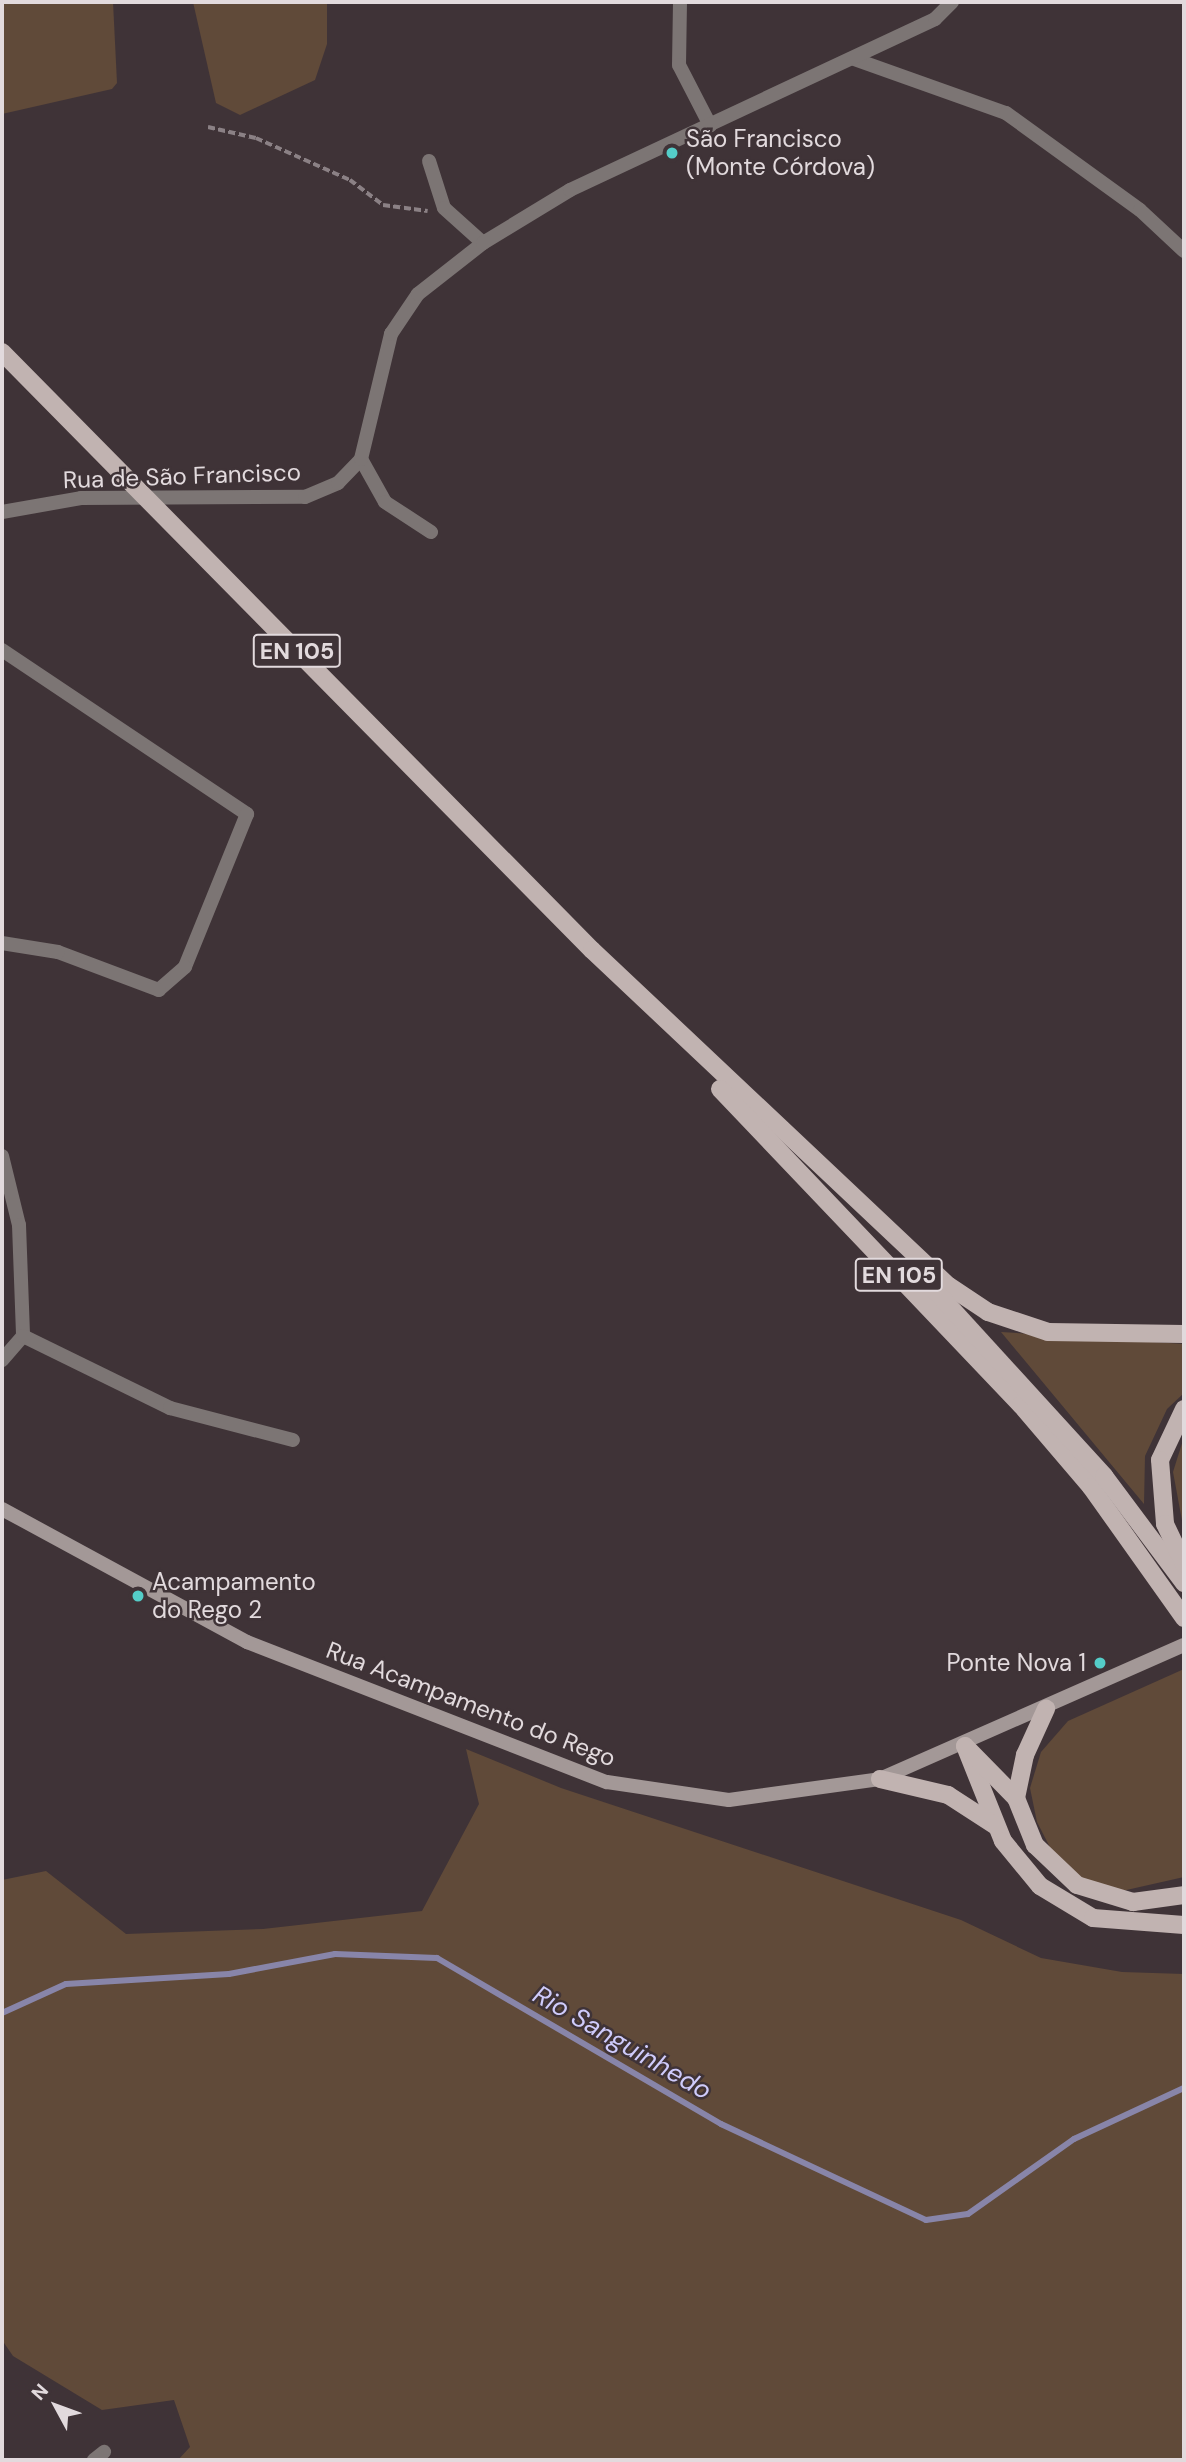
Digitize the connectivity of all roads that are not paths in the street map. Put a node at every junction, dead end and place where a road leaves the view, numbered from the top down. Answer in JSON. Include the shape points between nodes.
{"nodes":[{"id":1,"x":680,"y":2,"type":"edge"},
{"id":2,"x":951,"y":2,"type":"edge"},
{"id":3,"x":854,"y":59,"type":"junction"},
{"id":4,"x":710,"y":125,"type":"junction"},
{"id":5,"x":429,"y":161,"type":"dead end"},
{"id":6,"x":483,"y":243,"type":"junction"},
{"id":7,"x":1184,"y":251,"type":"edge"},
{"id":8,"x":2,"y":352,"type":"edge"},
{"id":9,"x":361,"y":459,"type":"junction"},
{"id":10,"x":2,"y":512,"type":"edge"},
{"id":11,"x":431,"y":532,"type":"dead end"},
{"id":12,"x":2,"y":650,"type":"edge"},
{"id":13,"x":2,"y":943,"type":"edge"},
{"id":14,"x":592,"y":950,"type":"junction"},
{"id":15,"x":804,"y":1154,"type":"junction"},
{"id":16,"x":2,"y":1156,"type":"edge"},
{"id":17,"x":1184,"y":1334,"type":"edge"},
{"id":18,"x":23,"y":1336,"type":"junction"},
{"id":19,"x":2,"y":1360,"type":"edge"},
{"id":20,"x":1184,"y":1409,"type":"edge"},
{"id":21,"x":293,"y":1440,"type":"dead end"},
{"id":22,"x":2,"y":1509,"type":"edge"},
{"id":23,"x":1184,"y":1564,"type":"edge"},
{"id":24,"x":1184,"y":1583,"type":"edge"},
{"id":25,"x":1184,"y":1618,"type":"edge"},
{"id":26,"x":1184,"y":1645,"type":"edge"},
{"id":27,"x":1046,"y":1709,"type":"junction"},
{"id":28,"x":965,"y":1745,"type":"junction"},
{"id":29,"x":880,"y":1779,"type":"junction"},
{"id":30,"x":1016,"y":1798,"type":"junction"},
{"id":31,"x":996,"y":1826,"type":"junction"},
{"id":32,"x":1184,"y":1895,"type":"edge"},
{"id":33,"x":1184,"y":1925,"type":"edge"}],
"edges":[{"from":1,"to":4,"type":"street","via":[[679,65]]},
{"from":2,"to":3,"type":"street","name":"Rua de São Francisco","via":[[935,19]]},
{"from":3,"to":4,"type":"street","name":"Rua de São Francisco"},
{"from":3,"to":7,"type":"street","via":[[1006,113],[1140,210]]},
{"from":4,"to":6,"type":"street","name":"Rua de São Francisco","via":[[570,190]]},
{"from":5,"to":6,"type":"street","via":[[444,208]]},
{"from":6,"to":9,"type":"street","name":"Rua de São Francisco","via":[[418,294],[391,334]]},
{"from":8,"to":14,"type":"main road","number":"EN 105"},
{"from":9,"to":10,"type":"street","name":"Rua de São Francisco","via":[[338,484],[305,497],[81,498]]},
{"from":9,"to":11,"type":"street","via":[[385,502]]},
{"from":12,"to":13,"type":"street","via":[[247,814],[185,967],[159,990],[58,952]]},
{"from":14,"to":15,"type":"main road","number":"EN 105"},
{"from":14,"to":25,"type":"main road","number":"EN 105","via":[[1021,1405],[1091,1487]]},
{"from":15,"to":17,"type":"main road","via":[[949,1286],[988,1312],[1048,1332]]},
{"from":15,"to":24,"type":"main road","number":"EN 105","via":[[1104,1476]]},
{"from":16,"to":18,"type":"street","via":[[19,1225]]},
{"from":18,"to":19,"type":"street"},
{"from":18,"to":21,"type":"street","via":[[170,1408]]},
{"from":20,"to":23,"type":"main road","via":[[1160,1460],[1160,1499]]},
{"from":22,"to":29,"type":"main road","name":"Rua Acampamento do Rego","via":[[247,1642],[607,1782],[729,1800]]},
{"from":26,"to":27,"type":"main road","name":"Rua Acampamento do Rego"},
{"from":27,"to":28,"type":"main road","name":"Rua Acampamento do Rego"},
{"from":27,"to":30,"type":"main road","via":[[1025,1755]]},
{"from":28,"to":29,"type":"main road","name":"Rua Acampamento do Rego"},
{"from":28,"to":30,"type":"main road"},
{"from":28,"to":31,"type":"main road"},
{"from":29,"to":31,"type":"main road","via":[[948,1795]]},
{"from":30,"to":32,"type":"main road","via":[[1035,1845],[1077,1885],[1133,1902]]},
{"from":31,"to":33,"type":"main road","via":[[1020,1864],[1066,1905],[1124,1925]]}]}
